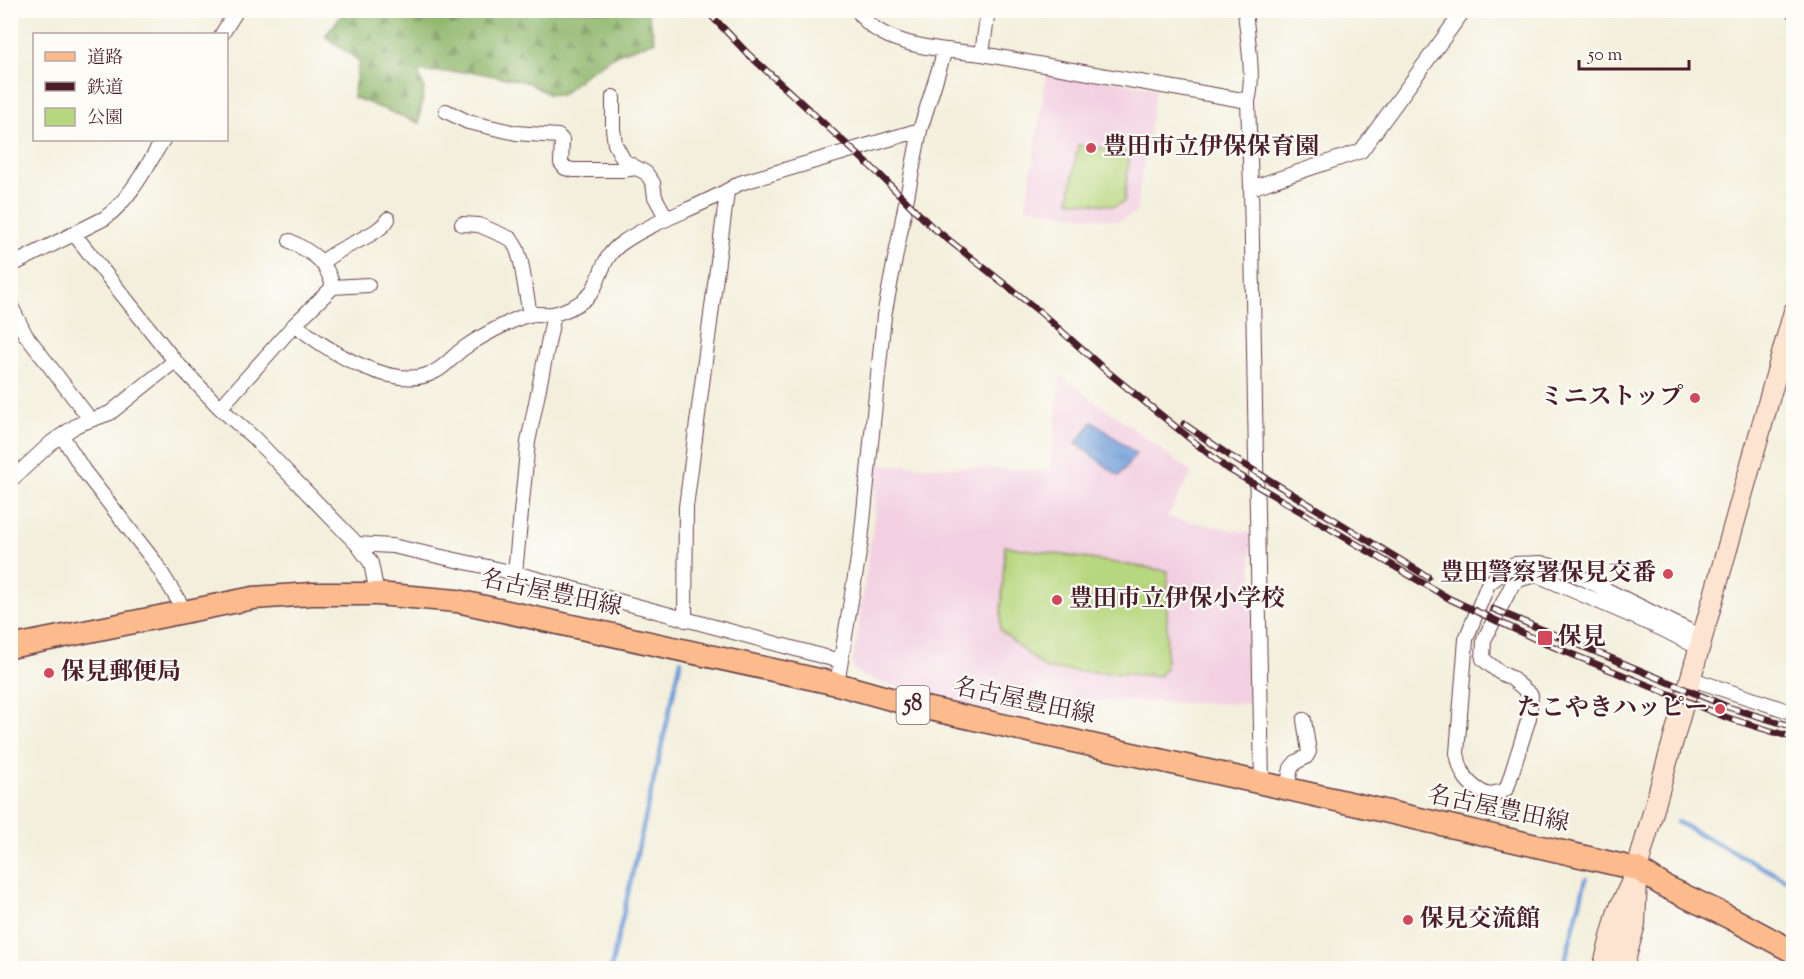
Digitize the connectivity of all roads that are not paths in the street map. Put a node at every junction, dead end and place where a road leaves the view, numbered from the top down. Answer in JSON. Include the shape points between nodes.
{"nodes":[{"id":1,"x":237,"y":10,"type":"edge"},
{"id":2,"x":858,"y":10,"type":"edge"},
{"id":3,"x":988,"y":10,"type":"edge"},
{"id":4,"x":1245,"y":10,"type":"edge"},
{"id":5,"x":1464,"y":10,"type":"edge"},
{"id":6,"x":223,"y":33,"type":"edge"},
{"id":7,"x":945,"y":50,"type":"junction"},
{"id":8,"x":982,"y":54,"type":"junction"},
{"id":9,"x":613,"y":97,"type":"dead end"},
{"id":10,"x":1248,"y":100,"type":"junction"},
{"id":11,"x":446,"y":111,"type":"dead end"},
{"id":12,"x":920,"y":130,"type":"junction"},
{"id":13,"x":162,"y":141,"type":"edge"},
{"id":14,"x":636,"y":168,"type":"junction"},
{"id":15,"x":1251,"y":188,"type":"junction"},
{"id":16,"x":727,"y":192,"type":"junction"},
{"id":17,"x":388,"y":219,"type":"dead end"},
{"id":18,"x":667,"y":219,"type":"junction"},
{"id":19,"x":462,"y":224,"type":"dead end"},
{"id":20,"x":74,"y":234,"type":"junction"},
{"id":21,"x":290,"y":241,"type":"dead end"},
{"id":22,"x":323,"y":262,"type":"junction"},
{"id":23,"x":10,"y":266,"type":"edge"},
{"id":24,"x":368,"y":285,"type":"dead end"},
{"id":25,"x":333,"y":287,"type":"junction"},
{"id":26,"x":10,"y":304,"type":"edge"},
{"id":27,"x":1794,"y":311,"type":"edge"},
{"id":28,"x":554,"y":314,"type":"junction"},
{"id":29,"x":530,"y":315,"type":"junction"},
{"id":30,"x":295,"y":324,"type":"junction"},
{"id":31,"x":1788,"y":357,"type":"edge"},
{"id":32,"x":175,"y":361,"type":"junction"},
{"id":33,"x":220,"y":408,"type":"junction"},
{"id":34,"x":90,"y":419,"type":"junction"},
{"id":35,"x":62,"y":436,"type":"junction"},
{"id":36,"x":10,"y":481,"type":"edge"},
{"id":37,"x":357,"y":544,"type":"junction"},
{"id":38,"x":515,"y":573,"type":"junction"},
{"id":39,"x":377,"y":594,"type":"junction"},
{"id":40,"x":184,"y":611,"type":"junction"},
{"id":41,"x":685,"y":620,"type":"junction"},
{"id":42,"x":1701,"y":642,"type":"junction"},
{"id":43,"x":10,"y":647,"type":"edge"},
{"id":44,"x":840,"y":661,"type":"junction"},
{"id":45,"x":1692,"y":679,"type":"junction"},
{"id":46,"x":837,"y":684,"type":"junction"},
{"id":47,"x":1794,"y":713,"type":"edge"},
{"id":48,"x":1304,"y":720,"type":"dead end"},
{"id":49,"x":1262,"y":783,"type":"junction"},
{"id":50,"x":1287,"y":789,"type":"junction"},
{"id":51,"x":1637,"y":869,"type":"junction"},
{"id":52,"x":1794,"y":952,"type":"edge"},
{"id":53,"x":1603,"y":969,"type":"edge"},
{"id":54,"x":1623,"y":969,"type":"edge"}],
"edges":[{"from":1,"to":6,"type":"street"},
{"from":2,"to":7,"type":"street","via":[[882,35]]},
{"from":3,"to":8,"type":"street"},
{"from":4,"to":10,"type":"street","via":[[1250,59]]},
{"from":5,"to":15,"type":"street","via":[[1360,151]]},
{"from":7,"to":8,"type":"street"},
{"from":7,"to":12,"type":"street"},
{"from":8,"to":10,"type":"street"},
{"from":9,"to":14,"type":"street","via":[[615,144],[624,161]]},
{"from":10,"to":15,"type":"street"},
{"from":11,"to":14,"type":"street","via":[[468,122],[558,136],[562,140],[561,163],[565,168]]},
{"from":12,"to":16,"type":"street","via":[[745,182]]},
{"from":12,"to":44,"type":"street","via":[[884,316],[861,541]]},
{"from":13,"to":20,"type":"street","via":[[120,206]]},
{"from":14,"to":18,"type":"street","via":[[653,183],[655,197]]},
{"from":15,"to":49,"type":"street"},
{"from":16,"to":18,"type":"street"},
{"from":16,"to":41,"type":"street","via":[[686,507]]},
{"from":17,"to":22,"type":"street","via":[[379,229]]},
{"from":18,"to":28,"type":"street","via":[[620,243],[604,261],[595,286],[585,299]]},
{"from":19,"to":29,"type":"street","via":[[479,225],[511,239],[521,262]]},
{"from":20,"to":23,"type":"street"},
{"from":20,"to":32,"type":"street"},
{"from":21,"to":22,"type":"street"},
{"from":22,"to":25,"type":"street"},
{"from":24,"to":25,"type":"street"},
{"from":25,"to":30,"type":"street"},
{"from":26,"to":34,"type":"street","via":[[25,334]]},
{"from":27,"to":31,"type":"street"},
{"from":28,"to":29,"type":"street"},
{"from":28,"to":38,"type":"street","via":[[528,442]]},
{"from":29,"to":30,"type":"street","via":[[486,334],[435,372],[412,377],[365,367]]},
{"from":30,"to":33,"type":"street"},
{"from":31,"to":42,"type":"street"},
{"from":32,"to":33,"type":"street"},
{"from":32,"to":34,"type":"street","via":[[110,413]]},
{"from":33,"to":37,"type":"street"},
{"from":34,"to":35,"type":"street"},
{"from":35,"to":36,"type":"street"},
{"from":35,"to":40,"type":"street","via":[[84,471],[154,561]]},
{"from":37,"to":38,"type":"street","via":[[393,546]]},
{"from":37,"to":39,"type":"street","via":[[371,563]]},
{"from":38,"to":41,"type":"street"},
{"from":39,"to":40,"type":"main road","name":"名古屋豊田線","number":"58","via":[[253,598]]},
{"from":39,"to":46,"type":"main road","name":"名古屋豊田線","number":"58","via":[[457,601]]},
{"from":40,"to":43,"type":"main road","name":"名古屋豊田線","number":"58"},
{"from":41,"to":44,"type":"street"},
{"from":42,"to":42,"type":"street","via":[[1537,575],[1521,579],[1512,585],[1484,640],[1483,659],[1531,695],[1529,718],[1507,788],[1487,795],[1472,787],[1460,771],[1457,753],[1466,639],[1488,584],[1514,564],[1541,563],[1568,571]]},
{"from":42,"to":45,"type":"street"},
{"from":44,"to":46,"type":"street"},
{"from":45,"to":47,"type":"street"},
{"from":45,"to":51,"type":"street"},
{"from":46,"to":49,"type":"main road","name":"名古屋豊田線","number":"58","via":[[912,705]]},
{"from":48,"to":50,"type":"street","via":[[1309,752],[1291,768]]},
{"from":49,"to":50,"type":"main road","name":"名古屋豊田線","number":"58"},
{"from":50,"to":51,"type":"main road","name":"名古屋豊田線","number":"58"},
{"from":51,"to":52,"type":"main road","name":"名古屋豊田線","number":"58"},
{"from":51,"to":53,"type":"street","via":[[1617,914]]},
{"from":51,"to":54,"type":"street","via":[[1635,924]]}]}
